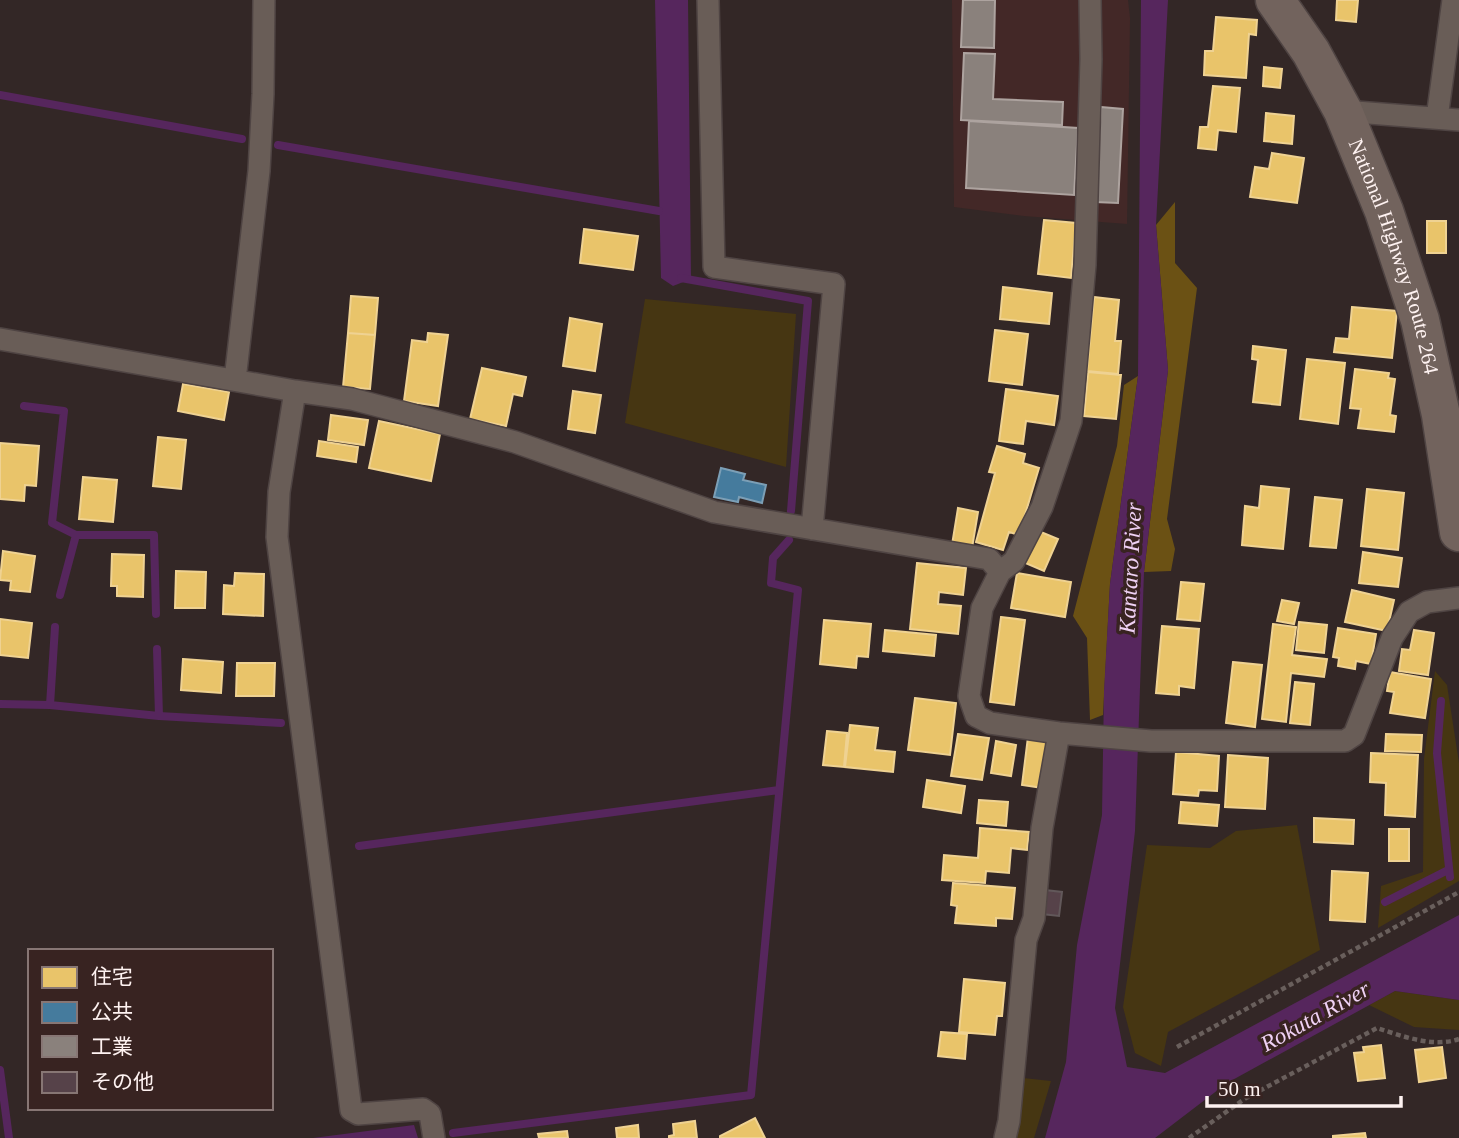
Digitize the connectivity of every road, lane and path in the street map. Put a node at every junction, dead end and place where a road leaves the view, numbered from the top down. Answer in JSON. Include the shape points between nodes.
{"nodes":[{"id":1,"x":264,"y":0,"type":"edge"},
{"id":2,"x":708,"y":0,"type":"edge"},
{"id":3,"x":1090,"y":0,"type":"edge"},
{"id":4,"x":1276,"y":0,"type":"edge"},
{"id":5,"x":1453,"y":0,"type":"edge"},
{"id":6,"x":1343,"y":111,"type":"junction"},
{"id":7,"x":1437,"y":118,"type":"junction"},
{"id":8,"x":1459,"y":120,"type":"edge"},
{"id":9,"x":0,"y":339,"type":"edge"},
{"id":10,"x":235,"y":380,"type":"junction"},
{"id":11,"x":295,"y":391,"type":"junction"},
{"id":12,"x":812,"y":529,"type":"junction"},
{"id":13,"x":1459,"y":532,"type":"edge"},
{"id":14,"x":1000,"y":572,"type":"junction"},
{"id":15,"x":1459,"y":598,"type":"edge"},
{"id":16,"x":1059,"y":733,"type":"junction"},
{"id":17,"x":1459,"y":892,"type":"edge"},
{"id":18,"x":1459,"y":1039,"type":"edge"},
{"id":19,"x":1177,"y":1047,"type":"dead end"},
{"id":20,"x":434,"y":1138,"type":"edge"},
{"id":21,"x":1005,"y":1138,"type":"edge"},
{"id":22,"x":1188,"y":1138,"type":"edge"}],
"edges":[{"from":1,"to":10,"type":"street","via":[[259,170]]},
{"from":2,"to":12,"type":"street","via":[[714,267],[834,284]]},
{"from":3,"to":14,"type":"street","via":[[1085,265],[1071,421],[1042,508],[1014,561]]},
{"from":4,"to":6,"type":"highway","name":"National Highway Route 264"},
{"from":5,"to":7,"type":"street"},
{"from":6,"to":7,"type":"street"},
{"from":6,"to":13,"type":"highway","name":"National Highway Route 264","via":[[1384,211],[1420,320]]},
{"from":7,"to":8,"type":"street"},
{"from":9,"to":10,"type":"street"},
{"from":10,"to":11,"type":"street"},
{"from":11,"to":12,"type":"street","via":[[352,399],[515,442],[714,512]]},
{"from":11,"to":20,"type":"street","via":[[279,492],[277,537],[351,1110],[358,1114],[423,1110],[430,1114]]},
{"from":12,"to":14,"type":"street","via":[[989,558]]},
{"from":14,"to":16,"type":"street","via":[[982,608],[969,696],[975,716],[990,723]]},
{"from":15,"to":16,"type":"street","via":[[1427,602],[1409,612],[1392,638],[1354,735],[1345,741],[1151,741]]},
{"from":16,"to":21,"type":"street","via":[[1042,828],[1034,918],[1026,940]]},
{"from":17,"to":19,"type":"path"},
{"from":18,"to":22,"type":"path","via":[[1413,1039],[1377,1028],[1246,1098]]}]}
